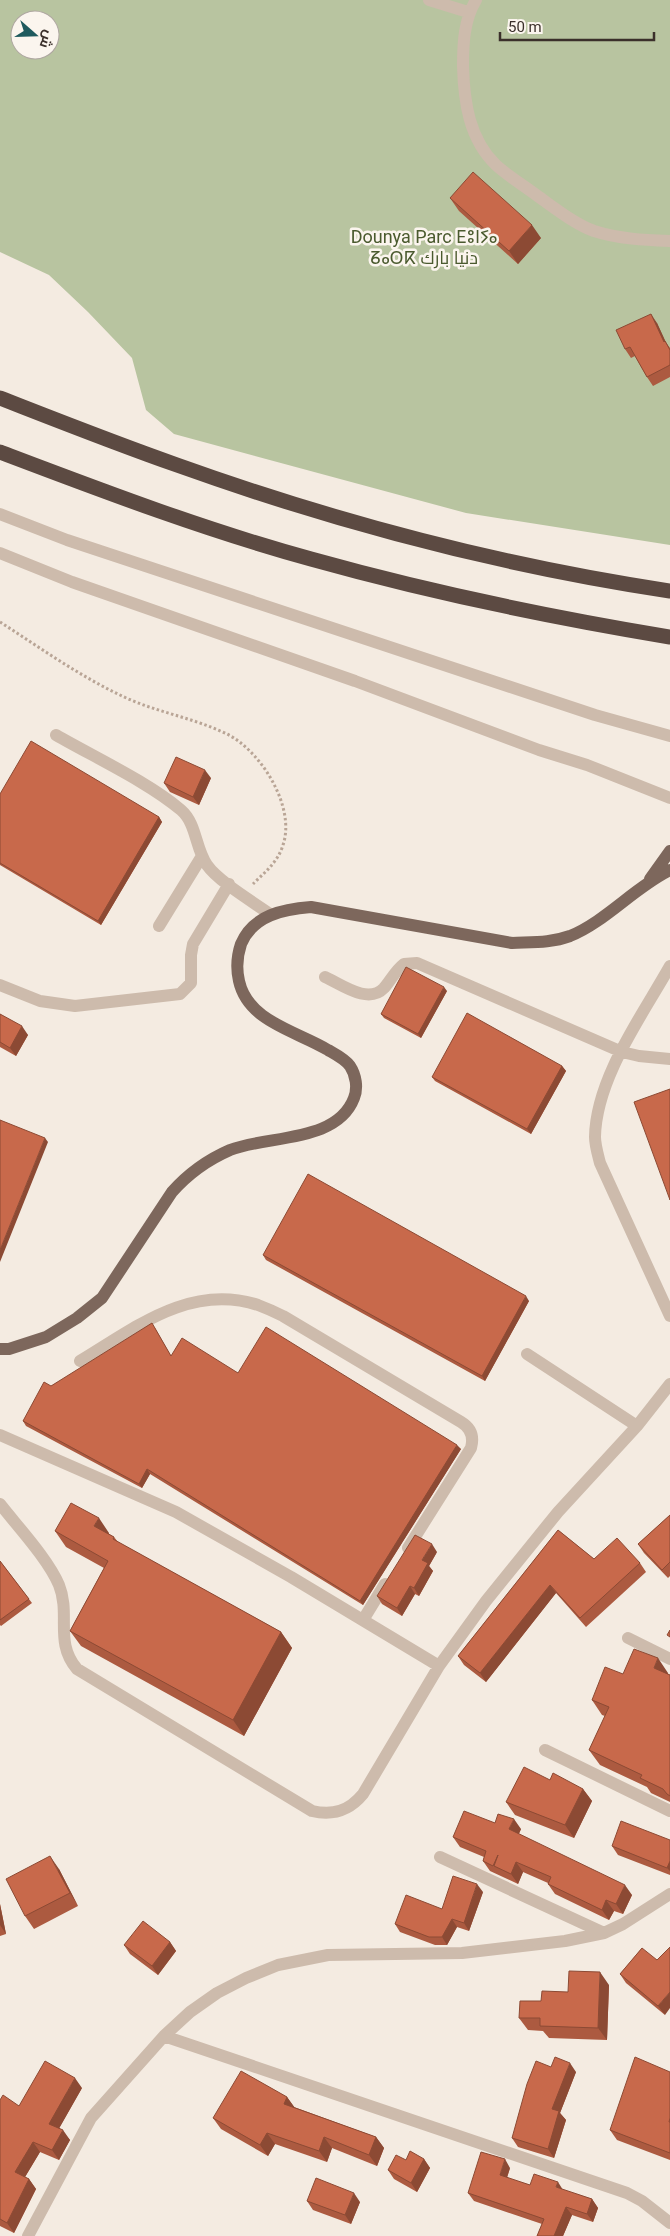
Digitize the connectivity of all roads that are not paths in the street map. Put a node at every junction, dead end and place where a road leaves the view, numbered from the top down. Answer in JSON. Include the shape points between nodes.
{"nodes":[{"id":1,"x":428,"y":0,"type":"edge"},
{"id":2,"x":476,"y":0,"type":"edge"},
{"id":3,"x":468,"y":12,"type":"junction"},
{"id":4,"x":670,"y":241,"type":"edge"},
{"id":5,"x":0,"y":398,"type":"edge"},
{"id":6,"x":0,"y":452,"type":"edge"},
{"id":7,"x":0,"y":514,"type":"edge"},
{"id":8,"x":0,"y":553,"type":"edge"},
{"id":9,"x":670,"y":591,"type":"edge"},
{"id":10,"x":670,"y":637,"type":"edge"},
{"id":11,"x":56,"y":735,"type":"dead end"},
{"id":12,"x":670,"y":736,"type":"edge"},
{"id":13,"x":670,"y":798,"type":"edge"},
{"id":14,"x":670,"y":851,"type":"edge"},
{"id":15,"x":202,"y":856,"type":"junction"},
{"id":16,"x":670,"y":870,"type":"edge"},
{"id":17,"x":649,"y":881,"type":"junction"},
{"id":18,"x":229,"y":884,"type":"junction"},
{"id":19,"x":270,"y":914,"type":"junction"},
{"id":20,"x":159,"y":926,"type":"dead end"},
{"id":21,"x":670,"y":966,"type":"edge"},
{"id":22,"x":325,"y":977,"type":"dead end"},
{"id":23,"x":0,"y":984,"type":"edge"},
{"id":24,"x":622,"y":1052,"type":"junction"},
{"id":25,"x":670,"y":1059,"type":"edge"},
{"id":26,"x":670,"y":1316,"type":"edge"},
{"id":27,"x":0,"y":1350,"type":"edge"},
{"id":28,"x":526,"y":1354,"type":"dead end"},
{"id":29,"x":80,"y":1361,"type":"dead end"},
{"id":30,"x":670,"y":1384,"type":"edge"},
{"id":31,"x":637,"y":1426,"type":"junction"},
{"id":32,"x":0,"y":1435,"type":"edge"},
{"id":33,"x":0,"y":1504,"type":"edge"},
{"id":34,"x":363,"y":1620,"type":"junction"},
{"id":35,"x":628,"y":1638,"type":"dead end"},
{"id":36,"x":670,"y":1659,"type":"edge"},
{"id":37,"x":439,"y":1666,"type":"junction"},
{"id":38,"x":545,"y":1750,"type":"dead end"},
{"id":39,"x":670,"y":1811,"type":"edge"},
{"id":40,"x":440,"y":1857,"type":"dead end"},
{"id":41,"x":670,"y":1894,"type":"edge"},
{"id":42,"x":604,"y":1933,"type":"junction"},
{"id":43,"x":164,"y":2036,"type":"junction"},
{"id":44,"x":670,"y":2223,"type":"edge"},
{"id":45,"x":28,"y":2236,"type":"edge"}],
"edges":[{"from":1,"to":3,"type":"street"},
{"from":2,"to":3,"type":"street"},
{"from":3,"to":4,"type":"street","via":[[463,42],[465,100],[470,124],[481,146],[496,164],[560,212],[593,230],[634,239]]},
{"from":5,"to":9,"type":"highway","via":[[176,465],[348,520],[542,568]]},
{"from":6,"to":10,"type":"highway","via":[[187,521],[310,559],[523,611]]},
{"from":7,"to":12,"type":"street","via":[[66,540],[595,715]]},
{"from":8,"to":13,"type":"street","via":[[72,582],[355,681]]},
{"from":11,"to":15,"type":"street","via":[[182,811],[193,829]]},
{"from":14,"to":17,"type":"main road"},
{"from":15,"to":18,"type":"street","via":[[210,868]]},
{"from":15,"to":20,"type":"street"},
{"from":16,"to":17,"type":"main road"},
{"from":17,"to":19,"type":"main road","via":[[570,935],[546,942],[512,943],[311,907],[290,908]]},
{"from":18,"to":19,"type":"street"},
{"from":18,"to":23,"type":"street","via":[[195,940],[191,954],[191,983],[180,994],[75,1006],[40,1001]]},
{"from":19,"to":27,"type":"main road","via":[[242,941],[237,957],[241,990],[248,1004],[259,1014],[315,1042],[350,1065],[357,1086],[347,1112],[320,1129],[257,1142],[206,1162],[172,1192],[102,1298],[46,1337]]},
{"from":21,"to":24,"type":"street"},
{"from":22,"to":24,"type":"street","via":[[364,995],[374,995],[404,964],[417,963]]},
{"from":24,"to":25,"type":"street"},
{"from":24,"to":26,"type":"street","via":[[598,1110],[595,1138],[600,1163]]},
{"from":28,"to":31,"type":"street"},
{"from":29,"to":34,"type":"street","via":[[177,1306],[231,1299],[258,1305],[283,1316],[466,1425],[472,1436],[471,1448]]},
{"from":30,"to":31,"type":"street"},
{"from":31,"to":37,"type":"street","via":[[527,1549]]},
{"from":32,"to":34,"type":"street","via":[[176,1512]]},
{"from":33,"to":37,"type":"street","via":[[58,1584],[65,1615],[66,1652],[77,1669],[312,1811],[335,1813],[356,1803]]},
{"from":34,"to":37,"type":"street"},
{"from":35,"to":36,"type":"street"},
{"from":38,"to":39,"type":"street"},
{"from":40,"to":42,"type":"street"},
{"from":41,"to":42,"type":"street"},
{"from":42,"to":43,"type":"street","via":[[462,1953],[328,1955],[278,1965],[218,1993],[190,2012]]},
{"from":43,"to":44,"type":"street","via":[[627,2193]]},
{"from":43,"to":45,"type":"street","via":[[91,2118]]}]}
